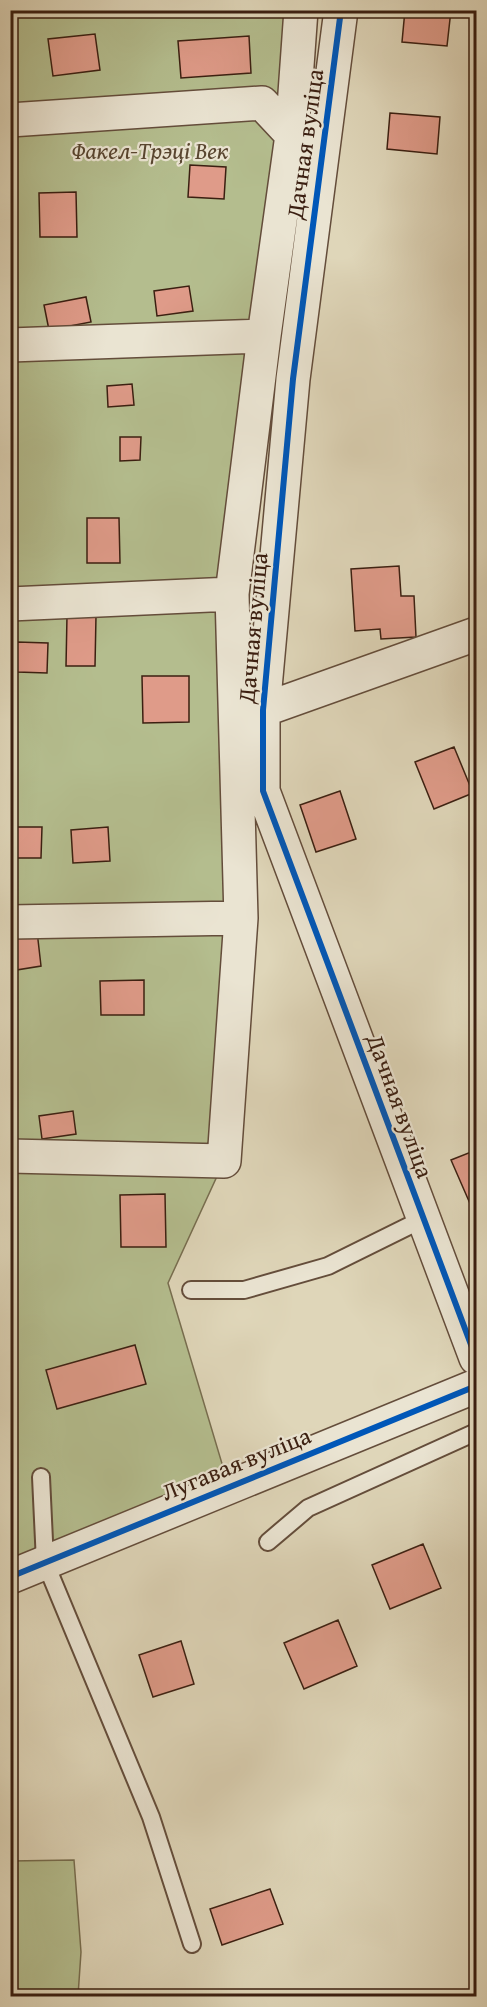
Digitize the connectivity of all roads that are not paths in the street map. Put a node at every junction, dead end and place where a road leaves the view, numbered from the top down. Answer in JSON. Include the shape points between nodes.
{"nodes":[{"id":1,"x":301,"y":10,"type":"edge"},
{"id":2,"x":341,"y":10,"type":"edge"},
{"id":3,"x":10,"y":120,"type":"edge"},
{"id":4,"x":292,"y":135,"type":"junction"},
{"id":5,"x":264,"y":336,"type":"junction"},
{"id":6,"x":10,"y":345,"type":"edge"},
{"id":7,"x":232,"y":594,"type":"junction"},
{"id":8,"x":10,"y":604,"type":"edge"},
{"id":9,"x":477,"y":634,"type":"edge"},
{"id":10,"x":263,"y":710,"type":"junction"},
{"id":11,"x":241,"y":918,"type":"junction"},
{"id":12,"x":10,"y":922,"type":"edge"},
{"id":13,"x":10,"y":1156,"type":"edge"},
{"id":14,"x":423,"y":1219,"type":"junction"},
{"id":15,"x":191,"y":1290,"type":"dead end"},
{"id":16,"x":477,"y":1358,"type":"edge"},
{"id":17,"x":477,"y":1386,"type":"edge"},
{"id":18,"x":477,"y":1432,"type":"edge"},
{"id":19,"x":41,"y":1477,"type":"dead end"},
{"id":20,"x":268,"y":1542,"type":"dead end"},
{"id":21,"x":45,"y":1562,"type":"junction"},
{"id":22,"x":10,"y":1577,"type":"edge"},
{"id":23,"x":192,"y":1944,"type":"dead end"}],
"edges":[{"from":1,"to":4,"type":"street"},
{"from":2,"to":10,"type":"street","name":"Дачная вуліца","via":[[293,379]]},
{"from":3,"to":4,"type":"street","via":[[262,103]]},
{"from":4,"to":5,"type":"street"},
{"from":5,"to":6,"type":"street"},
{"from":5,"to":7,"type":"street"},
{"from":7,"to":8,"type":"street"},
{"from":7,"to":11,"type":"street"},
{"from":9,"to":10,"type":"street"},
{"from":10,"to":14,"type":"street","name":"Дачная вуліца","via":[[263,791]]},
{"from":11,"to":12,"type":"street"},
{"from":11,"to":13,"type":"street","via":[[224,1161]]},
{"from":14,"to":15,"type":"lane","via":[[328,1266],[244,1290]]},
{"from":14,"to":16,"type":"street","name":"Дачная вуліца"},
{"from":17,"to":21,"type":"street","name":"Лугавая вуліца"},
{"from":18,"to":20,"type":"lane","via":[[308,1508]]},
{"from":19,"to":21,"type":"lane"},
{"from":21,"to":22,"type":"street","name":"Лугавая вуліца"},
{"from":21,"to":23,"type":"lane","via":[[151,1817]]}]}
